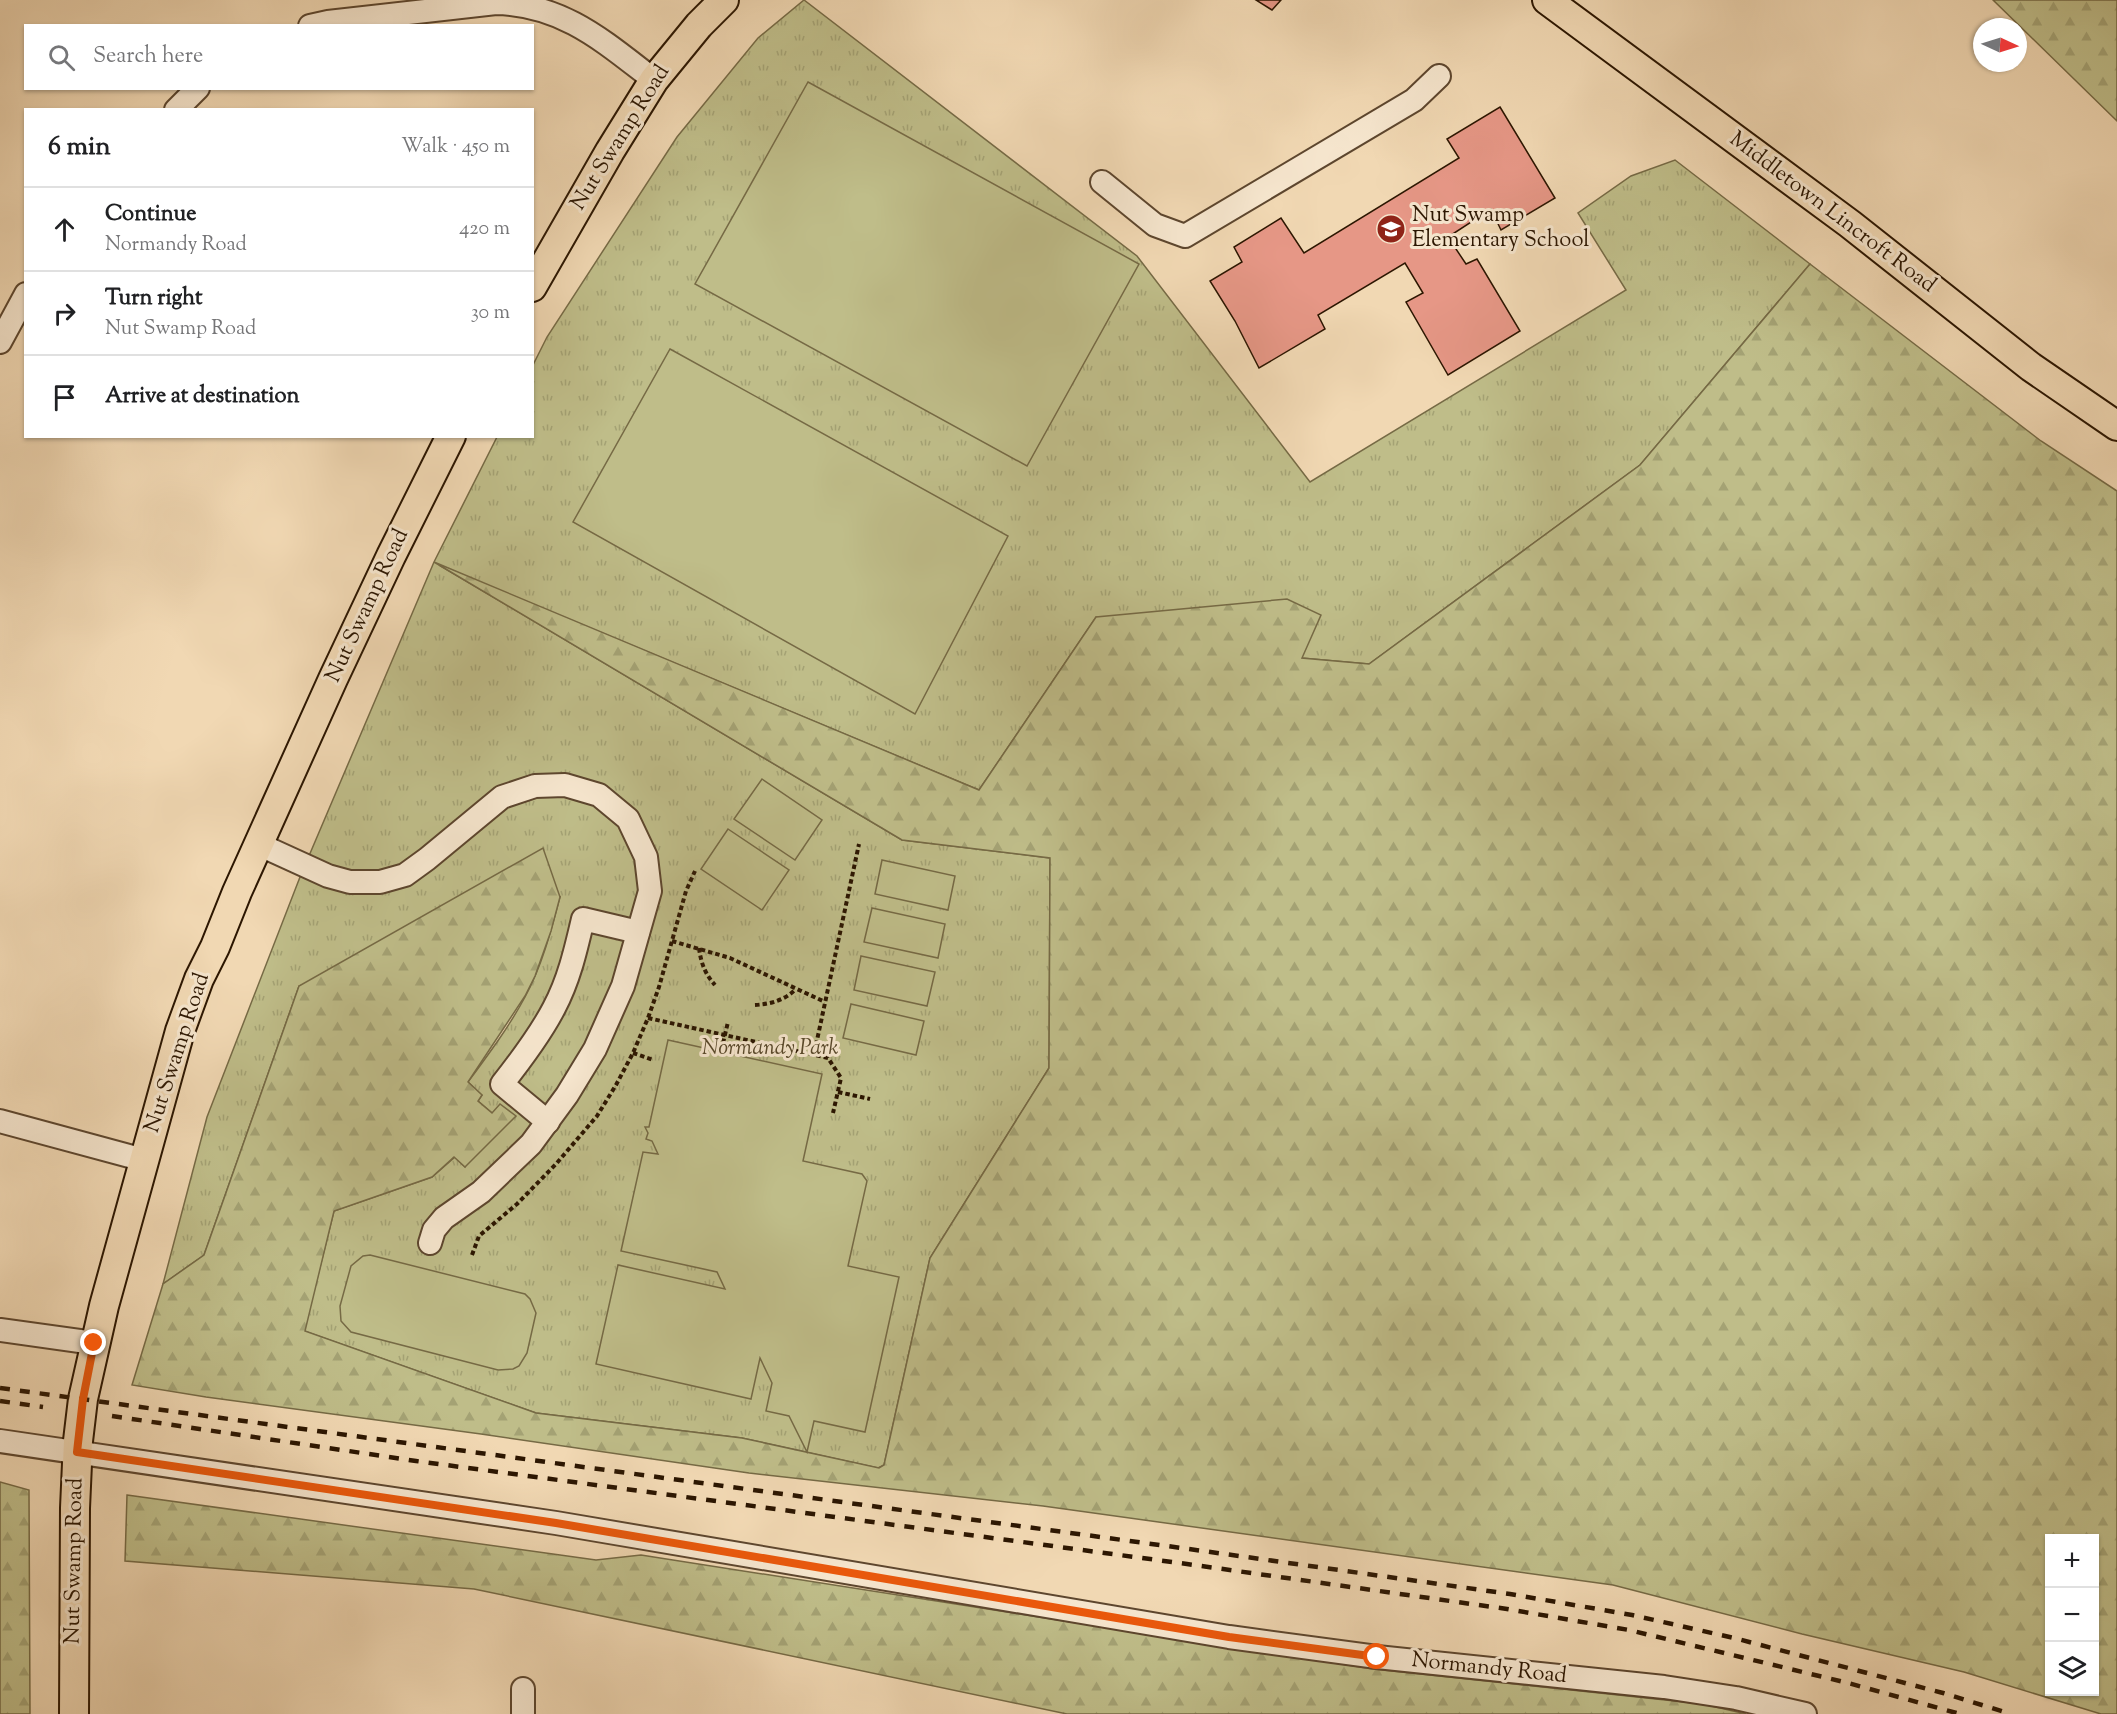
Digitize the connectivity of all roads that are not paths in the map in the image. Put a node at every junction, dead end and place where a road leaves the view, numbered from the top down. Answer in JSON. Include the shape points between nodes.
{"nodes":[{"id":1,"x":724,"y":0,"type":"edge"},
{"id":2,"x":1548,"y":0,"type":"edge"},
{"id":3,"x":319,"y":24,"type":"edge"},
{"id":4,"x":1439,"y":76,"type":"dead end"},
{"id":5,"x":654,"y":80,"type":"junction"},
{"id":6,"x":196,"y":90,"type":"edge"},
{"id":7,"x":178,"y":108,"type":"edge"},
{"id":8,"x":1102,"y":182,"type":"dead end"},
{"id":9,"x":534,"y":284,"type":"edge"},
{"id":10,"x":24,"y":298,"type":"edge"},
{"id":11,"x":0,"y":342,"type":"edge"},
{"id":12,"x":2117,"y":426,"type":"edge"},
{"id":13,"x":450,"y":438,"type":"edge"},
{"id":14,"x":258,"y":844,"type":"junction"},
{"id":15,"x":638,"y":932,"type":"junction"},
{"id":16,"x":0,"y":1121,"type":"edge"},
{"id":17,"x":548,"y":1122,"type":"junction"},
{"id":18,"x":144,"y":1160,"type":"junction"},
{"id":19,"x":430,"y":1243,"type":"dead end"},
{"id":20,"x":0,"y":1330,"type":"edge"},
{"id":21,"x":94,"y":1343,"type":"junction"},
{"id":22,"x":0,"y":1442,"type":"edge"},
{"id":23,"x":77,"y":1452,"type":"junction"},
{"id":24,"x":523,"y":1689,"type":"dead end"},
{"id":25,"x":74,"y":1714,"type":"edge"},
{"id":26,"x":523,"y":1714,"type":"edge"},
{"id":27,"x":1805,"y":1714,"type":"edge"}],
"edges":[{"from":1,"to":5,"type":"main road","name":"Nut Swamp Road"},
{"from":2,"to":12,"type":"main road","name":"Middletown Lincroft Road","via":[[1850,224],[2031,367]]},
{"from":3,"to":5,"type":"street","via":[[512,3],[569,20]]},
{"from":4,"to":8,"type":"street","via":[[1414,100],[1185,236],[1155,225]]},
{"from":5,"to":9,"type":"main road","name":"Nut Swamp Road"},
{"from":6,"to":7,"type":"street"},
{"from":10,"to":11,"type":"street"},
{"from":13,"to":14,"type":"main road","name":"Nut Swamp Road"},
{"from":14,"to":15,"type":"street","via":[[328,876],[350,882],[380,882],[405,875],[427,860],[502,797],[535,786],[565,785],[599,795],[628,819],[646,857],[650,891]]},
{"from":14,"to":18,"type":"main road","name":"Nut Swamp Road","via":[[180,1031]]},
{"from":15,"to":17,"type":"street","via":[[623,986],[595,1049]]},
{"from":15,"to":17,"type":"street","via":[[583,919],[572,964],[555,1007],[528,1052],[502,1084]]},
{"from":16,"to":18,"type":"street"},
{"from":17,"to":19,"type":"street","via":[[481,1192],[444,1218]]},
{"from":18,"to":21,"type":"main road","name":"Nut Swamp Road"},
{"from":20,"to":21,"type":"street"},
{"from":21,"to":23,"type":"main road","name":"Nut Swamp Road"},
{"from":22,"to":23,"type":"street","name":"Normandy Road"},
{"from":23,"to":25,"type":"main road","name":"Nut Swamp Road"},
{"from":23,"to":27,"type":"street","name":"Normandy Road","via":[[556,1523],[1229,1637],[1664,1688],[1736,1698]]},
{"from":24,"to":26,"type":"street"}]}
